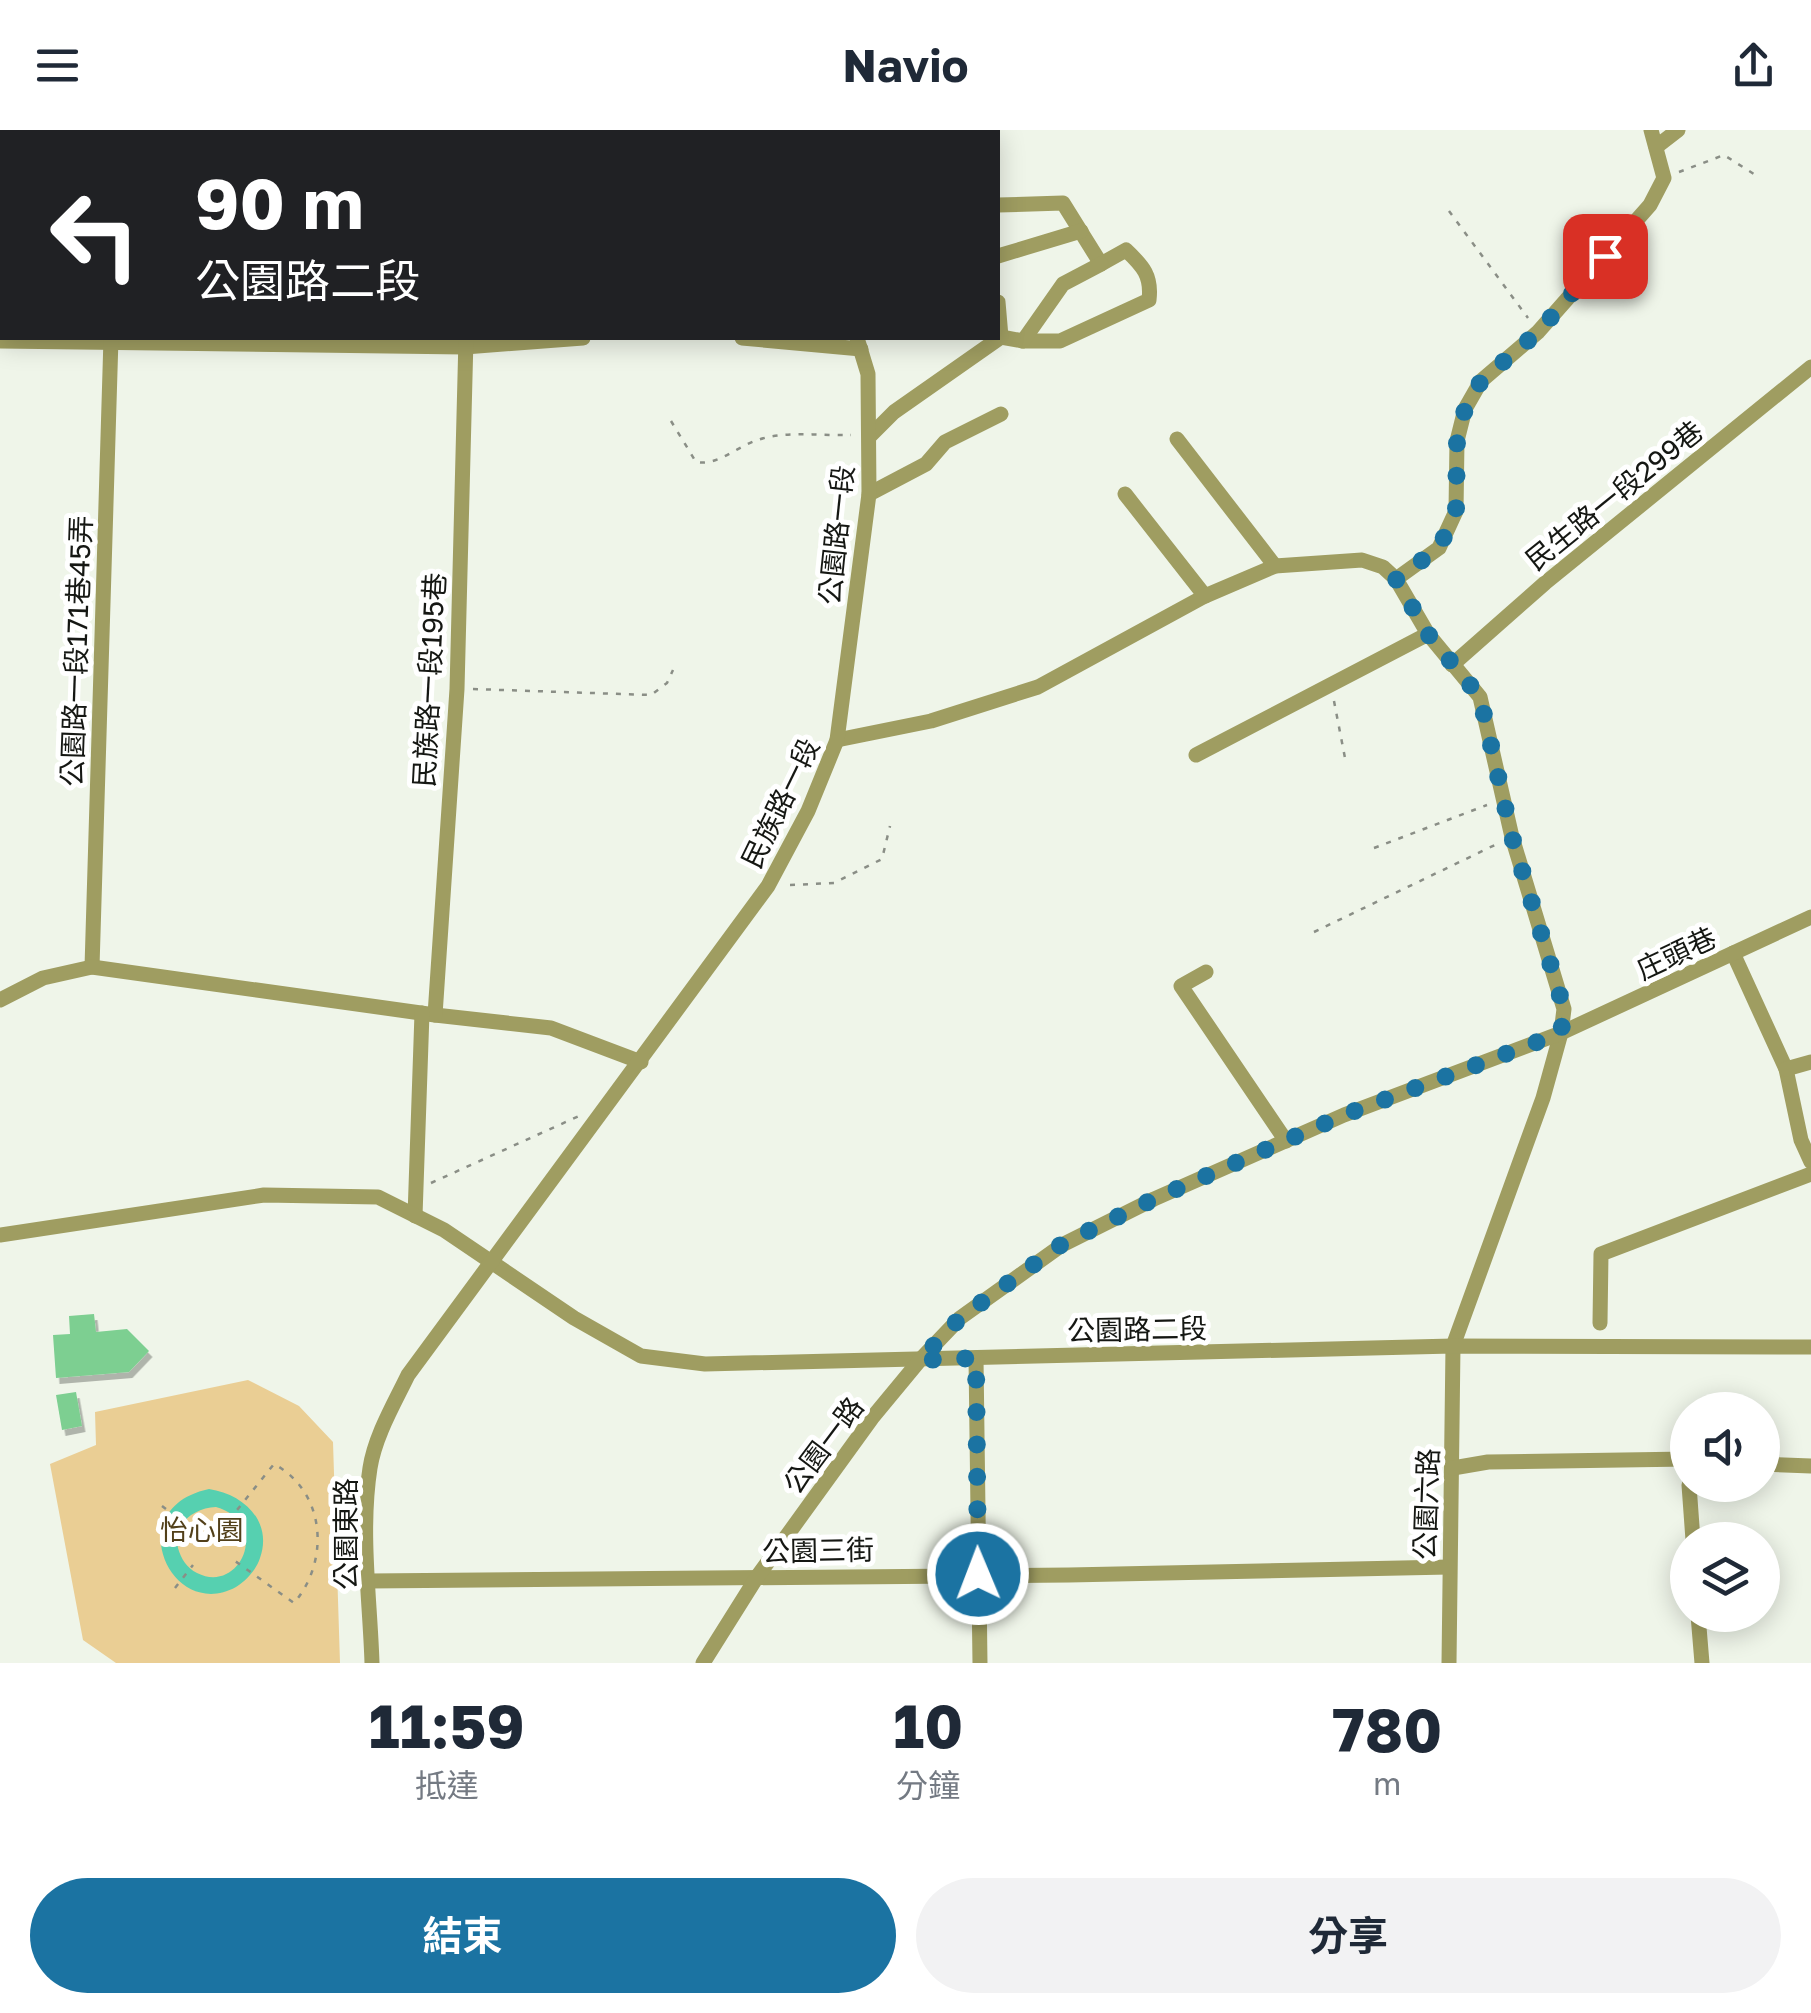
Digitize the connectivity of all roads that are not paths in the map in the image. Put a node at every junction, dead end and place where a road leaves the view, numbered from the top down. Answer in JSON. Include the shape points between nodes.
{"nodes":[{"id":1,"x":1652,"y":130,"type":"edge"},
{"id":2,"x":1678,"y":130,"type":"edge"},
{"id":3,"x":1656,"y":147,"type":"junction"},
{"id":4,"x":1000,"y":205,"type":"edge"},
{"id":5,"x":1081,"y":232,"type":"junction"},
{"id":6,"x":1000,"y":255,"type":"edge"},
{"id":7,"x":1100,"y":264,"type":"junction"},
{"id":8,"x":1000,"y":320,"type":"edge"},
{"id":9,"x":1002,"y":337,"type":"joint"},
{"id":10,"x":111,"y":340,"type":"edge"},
{"id":11,"x":524,"y":340,"type":"edge"},
{"id":12,"x":789,"y":340,"type":"edge"},
{"id":13,"x":998,"y":340,"type":"edge"},
{"id":14,"x":1023,"y":341,"type":"junction"},
{"id":15,"x":0,"y":342,"type":"edge"},
{"id":16,"x":466,"y":342,"type":"edge"},
{"id":17,"x":859,"y":343,"type":"edge"},
{"id":18,"x":1811,"y":367,"type":"edge"},
{"id":19,"x":1001,"y":414,"type":"dead end"},
{"id":20,"x":871,"y":435,"type":"junction"},
{"id":21,"x":1177,"y":439,"type":"dead end"},
{"id":22,"x":870,"y":494,"type":"junction"},
{"id":23,"x":1125,"y":494,"type":"dead end"},
{"id":24,"x":1274,"y":566,"type":"junction"},
{"id":25,"x":1396,"y":579,"type":"junction"},
{"id":26,"x":1206,"y":596,"type":"junction"},
{"id":27,"x":1428,"y":634,"type":"junction"},
{"id":28,"x":1452,"y":665,"type":"junction"},
{"id":29,"x":838,"y":740,"type":"junction"},
{"id":30,"x":1196,"y":755,"type":"dead end"},
{"id":31,"x":1811,"y":917,"type":"edge"},
{"id":32,"x":1733,"y":954,"type":"junction"},
{"id":33,"x":92,"y":967,"type":"junction"},
{"id":34,"x":1206,"y":972,"type":"dead end"},
{"id":35,"x":0,"y":1000,"type":"edge"},
{"id":36,"x":428,"y":1014,"type":"junction"},
{"id":37,"x":1561,"y":1033,"type":"junction"},
{"id":38,"x":642,"y":1062,"type":"junction"},
{"id":39,"x":1811,"y":1062,"type":"edge"},
{"id":40,"x":1786,"y":1070,"type":"junction"},
{"id":41,"x":1286,"y":1141,"type":"junction"},
{"id":42,"x":1811,"y":1162,"type":"edge"},
{"id":43,"x":1811,"y":1174,"type":"edge"},
{"id":44,"x":415,"y":1216,"type":"junction"},
{"id":45,"x":0,"y":1235,"type":"edge"},
{"id":46,"x":494,"y":1261,"type":"junction"},
{"id":47,"x":1600,"y":1323,"type":"dead end"},
{"id":48,"x":1453,"y":1346,"type":"junction"},
{"id":49,"x":1811,"y":1347,"type":"edge"},
{"id":50,"x":976,"y":1358,"type":"junction"},
{"id":51,"x":920,"y":1360,"type":"junction"},
{"id":52,"x":1670,"y":1459,"type":"edge"},
{"id":53,"x":1780,"y":1465,"type":"edge"},
{"id":54,"x":1811,"y":1466,"type":"edge"},
{"id":55,"x":1453,"y":1468,"type":"junction"},
{"id":56,"x":1449,"y":1567,"type":"junction"},
{"id":57,"x":978,"y":1574,"type":"junction"},
{"id":58,"x":757,"y":1577,"type":"junction"},
{"id":59,"x":369,"y":1580,"type":"junction"},
{"id":60,"x":1699,"y":1632,"type":"edge"},
{"id":61,"x":372,"y":1663,"type":"edge"},
{"id":62,"x":703,"y":1663,"type":"edge"},
{"id":63,"x":980,"y":1663,"type":"edge"},
{"id":64,"x":1449,"y":1663,"type":"edge"},
{"id":65,"x":1702,"y":1663,"type":"edge"}],
"edges":[{"from":1,"to":3,"type":"street"},
{"from":2,"to":3,"type":"street"},
{"from":3,"to":25,"type":"street","via":[[1664,178],[1650,205],[1538,332],[1481,381],[1457,441],[1456,511],[1439,548]]},
{"from":4,"to":5,"type":"street","via":[[1063,203]]},
{"from":5,"to":6,"type":"street"},
{"from":5,"to":7,"type":"street"},
{"from":7,"to":14,"type":"street","via":[[1063,284]]},
{"from":7,"to":14,"type":"street","via":[[1126,250],[1144,267],[1150,300],[1060,341]]},
{"from":8,"to":9,"type":"street"},
{"from":9,"to":14,"type":"street"},
{"from":10,"to":15,"type":"street"},
{"from":10,"to":16,"type":"street"},
{"from":10,"to":33,"type":"street","name":"公園路一段171巷45弄"},
{"from":11,"to":16,"type":"street"},
{"from":12,"to":17,"type":"street"},
{"from":13,"to":20,"type":"street"},
{"from":16,"to":36,"type":"street","name":"民族路一段195巷","via":[[456,689]]},
{"from":17,"to":20,"type":"street","name":"公園路一段"},
{"from":18,"to":28,"type":"street","name":"民生路一段299巷"},
{"from":19,"to":22,"type":"street","via":[[944,442],[926,464]]},
{"from":20,"to":22,"type":"street","name":"公園路一段"},
{"from":21,"to":24,"type":"street"},
{"from":22,"to":29,"type":"street","name":"公園路一段"},
{"from":23,"to":26,"type":"street"},
{"from":24,"to":25,"type":"street","name":"民族路一段","via":[[1362,560]]},
{"from":24,"to":26,"type":"street","name":"民族路一段"},
{"from":25,"to":27,"type":"street"},
{"from":26,"to":29,"type":"street","name":"民族路一段","via":[[1038,687],[931,722]]},
{"from":27,"to":28,"type":"street"},
{"from":27,"to":30,"type":"street"},
{"from":28,"to":37,"type":"street","via":[[1480,697],[1512,837],[1564,1009]]},
{"from":29,"to":38,"type":"street","name":"民族路一段","via":[[768,886]]},
{"from":31,"to":32,"type":"street","name":"庄頭巷"},
{"from":32,"to":37,"type":"street","name":"庄頭巷"},
{"from":32,"to":40,"type":"street"},
{"from":33,"to":35,"type":"street","via":[[43,978]]},
{"from":33,"to":36,"type":"street"},
{"from":34,"to":41,"type":"street","via":[[1181,986]]},
{"from":36,"to":38,"type":"street","via":[[551,1028]]},
{"from":36,"to":44,"type":"street","name":"民族路一段195巷"},
{"from":37,"to":41,"type":"street","name":"庄頭巷"},
{"from":37,"to":48,"type":"street","name":"公園六路"},
{"from":38,"to":46,"type":"street","name":"民族路一段"},
{"from":39,"to":40,"type":"street"},
{"from":40,"to":42,"type":"street"},
{"from":41,"to":51,"type":"street","name":"公園一路","via":[[1062,1244],[960,1318]]},
{"from":43,"to":47,"type":"street","via":[[1601,1254]]},
{"from":44,"to":45,"type":"street","via":[[378,1197],[264,1195]]},
{"from":44,"to":46,"type":"street"},
{"from":46,"to":51,"type":"street","name":"公園路二段","via":[[641,1356],[705,1364]]},
{"from":46,"to":59,"type":"street","name":"公園東路","via":[[408,1375],[381,1433],[370,1466]]},
{"from":48,"to":49,"type":"street","name":"公園路二段"},
{"from":48,"to":50,"type":"street","name":"公園路二段"},
{"from":48,"to":55,"type":"street","name":"公園六路"},
{"from":50,"to":51,"type":"street","name":"公園路二段"},
{"from":50,"to":57,"type":"street"},
{"from":51,"to":58,"type":"street","name":"公園一路"},
{"from":52,"to":55,"type":"street"},
{"from":53,"to":54,"type":"street"},
{"from":55,"to":56,"type":"street","name":"公園六路"},
{"from":56,"to":57,"type":"street","name":"公園三街"},
{"from":56,"to":64,"type":"street","name":"公園六路"},
{"from":57,"to":58,"type":"street","name":"公園三街"},
{"from":57,"to":63,"type":"street"},
{"from":58,"to":59,"type":"street","name":"公園三街"},
{"from":58,"to":62,"type":"street","name":"公園一路"},
{"from":59,"to":61,"type":"street","name":"公園東路"},
{"from":60,"to":65,"type":"street"}]}
